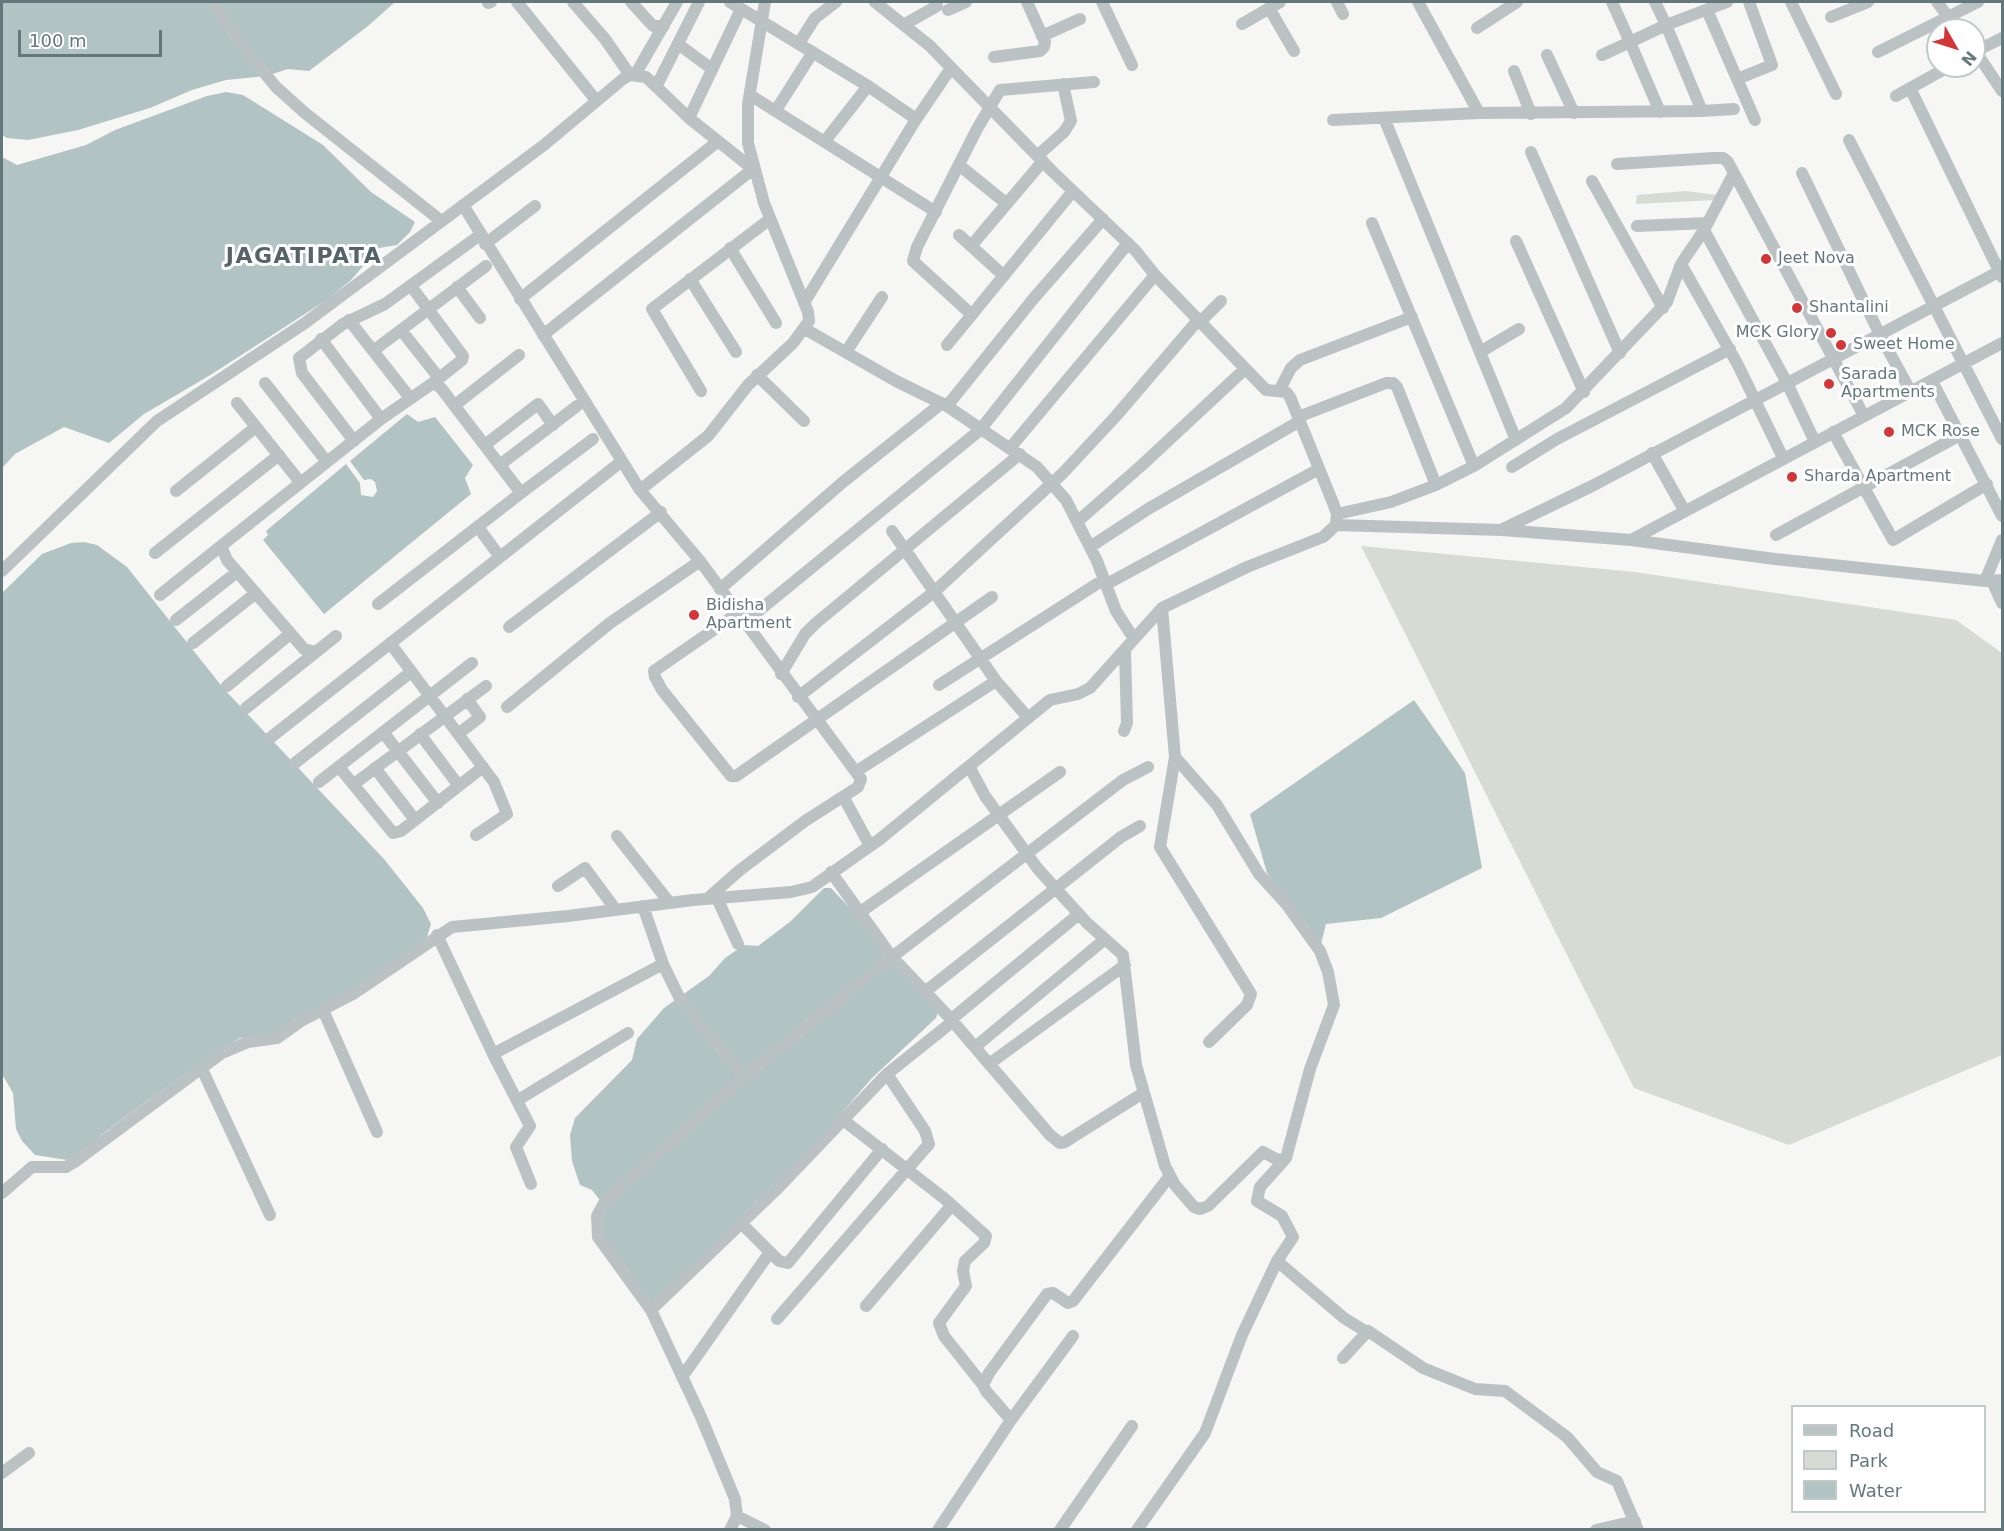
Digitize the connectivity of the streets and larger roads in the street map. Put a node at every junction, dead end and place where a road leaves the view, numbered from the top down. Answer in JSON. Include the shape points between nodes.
{"nodes":[{"id":1,"x":214,"y":2,"type":"edge"},
{"id":2,"x":517,"y":2,"type":"edge"},
{"id":3,"x":573,"y":2,"type":"edge"},
{"id":4,"x":631,"y":2,"type":"edge"},
{"id":5,"x":677,"y":2,"type":"edge"},
{"id":6,"x":699,"y":2,"type":"edge"},
{"id":7,"x":730,"y":2,"type":"edge"},
{"id":8,"x":765,"y":2,"type":"edge"},
{"id":9,"x":836,"y":2,"type":"edge"},
{"id":10,"x":874,"y":2,"type":"edge"},
{"id":11,"x":966,"y":2,"type":"edge"},
{"id":12,"x":1027,"y":2,"type":"edge"},
{"id":13,"x":1102,"y":2,"type":"edge"},
{"id":14,"x":1337,"y":2,"type":"edge"},
{"id":15,"x":1418,"y":2,"type":"edge"},
{"id":16,"x":1517,"y":2,"type":"edge"},
{"id":17,"x":1612,"y":2,"type":"edge"},
{"id":18,"x":1655,"y":2,"type":"edge"},
{"id":19,"x":1727,"y":2,"type":"edge"},
{"id":20,"x":1749,"y":2,"type":"edge"},
{"id":21,"x":1791,"y":2,"type":"edge"},
{"id":22,"x":1868,"y":2,"type":"edge"},
{"id":23,"x":1937,"y":2,"type":"edge"},
{"id":24,"x":1978,"y":2,"type":"edge"},
{"id":25,"x":1275,"y":5,"type":"edge"},
{"id":26,"x":741,"y":9,"type":"junction"},
{"id":27,"x":1707,"y":10,"type":"junction"},
{"id":28,"x":1343,"y":14,"type":"dead end"},
{"id":29,"x":1831,"y":17,"type":"dead end"},
{"id":30,"x":1080,"y":18,"type":"dead end"},
{"id":31,"x":1948,"y":18,"type":"joint"},
{"id":32,"x":762,"y":20,"type":"junction"},
{"id":33,"x":905,"y":24,"type":"junction"},
{"id":34,"x":1242,"y":24,"type":"dead end"},
{"id":35,"x":1666,"y":25,"type":"junction"},
{"id":36,"x":663,"y":26,"type":"junction"},
{"id":37,"x":1477,"y":28,"type":"dead end"},
{"id":38,"x":1926,"y":29,"type":"edge"},
{"id":39,"x":1042,"y":36,"type":"junction"},
{"id":40,"x":2002,"y":38,"type":"edge"},
{"id":41,"x":1630,"y":42,"type":"junction"},
{"id":42,"x":799,"y":43,"type":"junction"},
{"id":43,"x":678,"y":44,"type":"junction"},
{"id":44,"x":1986,"y":46,"type":"edge"},
{"id":45,"x":1294,"y":51,"type":"dead end"},
{"id":46,"x":813,"y":52,"type":"junction"},
{"id":47,"x":1878,"y":52,"type":"dead end"},
{"id":48,"x":1547,"y":55,"type":"dead end"},
{"id":49,"x":1602,"y":55,"type":"dead end"},
{"id":50,"x":994,"y":57,"type":"dead end"},
{"id":51,"x":1132,"y":65,"type":"dead end"},
{"id":52,"x":1986,"y":67,"type":"edge"},
{"id":53,"x":951,"y":68,"type":"junction"},
{"id":54,"x":712,"y":69,"type":"junction"},
{"id":55,"x":1514,"y":71,"type":"dead end"},
{"id":56,"x":632,"y":75,"type":"junction"},
{"id":57,"x":1928,"y":78,"type":"edge"},
{"id":58,"x":1737,"y":79,"type":"junction"},
{"id":59,"x":1094,"y":82,"type":"dead end"},
{"id":60,"x":1064,"y":84,"type":"junction"},
{"id":61,"x":657,"y":86,"type":"junction"},
{"id":62,"x":867,"y":86,"type":"junction"},
{"id":63,"x":1910,"y":88,"type":"junction"},
{"id":64,"x":2002,"y":91,"type":"edge"},
{"id":65,"x":1836,"y":94,"type":"dead end"},
{"id":66,"x":750,"y":95,"type":"junction"},
{"id":67,"x":1896,"y":96,"type":"dead end"},
{"id":68,"x":595,"y":99,"type":"junction"},
{"id":69,"x":991,"y":107,"type":"junction"},
{"id":70,"x":1734,"y":109,"type":"dead end"},
{"id":71,"x":776,"y":110,"type":"junction"},
{"id":72,"x":1702,"y":111,"type":"junction"},
{"id":73,"x":1660,"y":112,"type":"junction"},
{"id":74,"x":1479,"y":113,"type":"junction"},
{"id":75,"x":1574,"y":113,"type":"junction"},
{"id":76,"x":1531,"y":114,"type":"junction"},
{"id":77,"x":689,"y":118,"type":"junction"},
{"id":78,"x":1384,"y":118,"type":"junction"},
{"id":79,"x":916,"y":119,"type":"junction"},
{"id":80,"x":1333,"y":120,"type":"dead end"},
{"id":81,"x":1755,"y":120,"type":"dead end"},
{"id":82,"x":1849,"y":140,"type":"dead end"},
{"id":83,"x":825,"y":141,"type":"junction"},
{"id":84,"x":717,"y":142,"type":"junction"},
{"id":85,"x":1531,"y":152,"type":"dead end"},
{"id":86,"x":1040,"y":158,"type":"junction"},
{"id":87,"x":959,"y":165,"type":"junction"},
{"id":88,"x":1617,"y":165,"type":"dead end"},
{"id":89,"x":753,"y":169,"type":"junction"},
{"id":90,"x":1734,"y":173,"type":"junction"},
{"id":91,"x":1802,"y":173,"type":"dead end"},
{"id":92,"x":881,"y":178,"type":"junction"},
{"id":93,"x":1592,"y":181,"type":"dead end"},
{"id":94,"x":1073,"y":191,"type":"junction"},
{"id":95,"x":1007,"y":204,"type":"junction"},
{"id":96,"x":463,"y":205,"type":"junction"},
{"id":97,"x":535,"y":206,"type":"dead end"},
{"id":98,"x":936,"y":212,"type":"junction"},
{"id":99,"x":770,"y":219,"type":"junction"},
{"id":100,"x":1103,"y":219,"type":"junction"},
{"id":101,"x":440,"y":220,"type":"junction"},
{"id":102,"x":1372,"y":223,"type":"dead end"},
{"id":103,"x":1637,"y":226,"type":"dead end"},
{"id":104,"x":1706,"y":227,"type":"junction"},
{"id":105,"x":959,"y":235,"type":"dead end"},
{"id":106,"x":483,"y":240,"type":"junction"},
{"id":107,"x":1516,"y":241,"type":"dead end"},
{"id":108,"x":1128,"y":243,"type":"junction"},
{"id":109,"x":971,"y":246,"type":"junction"},
{"id":110,"x":730,"y":248,"type":"junction"},
{"id":111,"x":1681,"y":264,"type":"junction"},
{"id":112,"x":486,"y":266,"type":"dead end"},
{"id":113,"x":2002,"y":273,"type":"edge"},
{"id":114,"x":1155,"y":275,"type":"junction"},
{"id":115,"x":1004,"y":276,"type":"junction"},
{"id":116,"x":690,"y":279,"type":"junction"},
{"id":117,"x":411,"y":286,"type":"junction"},
{"id":118,"x":457,"y":287,"type":"junction"},
{"id":119,"x":882,"y":297,"type":"dead end"},
{"id":120,"x":520,"y":298,"type":"junction"},
{"id":121,"x":1221,"y":301,"type":"dead end"},
{"id":122,"x":804,"y":303,"type":"junction"},
{"id":123,"x":1934,"y":307,"type":"junction"},
{"id":124,"x":1663,"y":308,"type":"junction"},
{"id":125,"x":428,"y":309,"type":"junction"},
{"id":126,"x":971,"y":314,"type":"junction"},
{"id":127,"x":1412,"y":316,"type":"junction"},
{"id":128,"x":480,"y":318,"type":"dead end"},
{"id":129,"x":349,"y":320,"type":"junction"},
{"id":130,"x":1200,"y":320,"type":"junction"},
{"id":131,"x":776,"y":323,"type":"dead end"},
{"id":132,"x":1519,"y":329,"type":"dead end"},
{"id":133,"x":401,"y":330,"type":"junction"},
{"id":134,"x":805,"y":330,"type":"junction"},
{"id":135,"x":543,"y":335,"type":"junction"},
{"id":136,"x":1880,"y":335,"type":"junction"},
{"id":137,"x":321,"y":339,"type":"junction"},
{"id":138,"x":2002,"y":343,"type":"edge"},
{"id":139,"x":947,"y":345,"type":"dead end"},
{"id":140,"x":1730,"y":349,"type":"junction"},
{"id":141,"x":373,"y":351,"type":"junction"},
{"id":142,"x":736,"y":352,"type":"dead end"},
{"id":143,"x":846,"y":352,"type":"junction"},
{"id":144,"x":1480,"y":352,"type":"junction"},
{"id":145,"x":1620,"y":353,"type":"junction"},
{"id":146,"x":519,"y":355,"type":"dead end"},
{"id":147,"x":1832,"y":360,"type":"junction"},
{"id":148,"x":1962,"y":364,"type":"junction"},
{"id":149,"x":1245,"y":369,"type":"junction"},
{"id":150,"x":757,"y":375,"type":"junction"},
{"id":151,"x":436,"y":380,"type":"junction"},
{"id":152,"x":1932,"y":381,"type":"junction"},
{"id":153,"x":265,"y":383,"type":"dead end"},
{"id":154,"x":1787,"y":383,"type":"junction"},
{"id":155,"x":1279,"y":391,"type":"junction"},
{"id":156,"x":701,"y":392,"type":"dead end"},
{"id":157,"x":1584,"y":392,"type":"junction"},
{"id":158,"x":1911,"y":392,"type":"junction"},
{"id":159,"x":410,"y":398,"type":"junction"},
{"id":160,"x":1756,"y":399,"type":"junction"},
{"id":161,"x":237,"y":404,"type":"dead end"},
{"id":162,"x":455,"y":405,"type":"junction"},
{"id":163,"x":945,"y":405,"type":"junction"},
{"id":164,"x":577,"y":406,"type":"dead end"},
{"id":165,"x":1864,"y":416,"type":"junction"},
{"id":166,"x":381,"y":419,"type":"junction"},
{"id":167,"x":1299,"y":419,"type":"junction"},
{"id":168,"x":804,"y":421,"type":"dead end"},
{"id":169,"x":1547,"y":422,"type":"junction"},
{"id":170,"x":553,"y":424,"type":"junction"},
{"id":171,"x":256,"y":427,"type":"junction"},
{"id":172,"x":980,"y":430,"type":"junction"},
{"id":173,"x":1833,"y":432,"type":"junction"},
{"id":174,"x":1962,"y":434,"type":"junction"},
{"id":175,"x":593,"y":439,"type":"dead end"},
{"id":176,"x":1557,"y":439,"type":"junction"},
{"id":177,"x":2002,"y":439,"type":"edge"},
{"id":178,"x":354,"y":441,"type":"junction"},
{"id":179,"x":1516,"y":441,"type":"junction"},
{"id":180,"x":1815,"y":442,"type":"junction"},
{"id":181,"x":486,"y":444,"type":"junction"},
{"id":182,"x":1015,"y":451,"type":"junction"},
{"id":183,"x":1652,"y":453,"type":"junction"},
{"id":184,"x":279,"y":455,"type":"junction"},
{"id":185,"x":1783,"y":458,"type":"junction"},
{"id":186,"x":622,"y":461,"type":"junction"},
{"id":187,"x":327,"y":462,"type":"junction"},
{"id":188,"x":501,"y":464,"type":"junction"},
{"id":189,"x":1474,"y":466,"type":"junction"},
{"id":190,"x":1512,"y":467,"type":"dead end"},
{"id":191,"x":1319,"y":469,"type":"junction"},
{"id":192,"x":1052,"y":482,"type":"junction"},
{"id":193,"x":300,"y":483,"type":"junction"},
{"id":194,"x":1987,"y":484,"type":"junction"},
{"id":195,"x":1436,"y":485,"type":"junction"},
{"id":196,"x":1863,"y":487,"type":"junction"},
{"id":197,"x":640,"y":490,"type":"junction"},
{"id":198,"x":176,"y":491,"type":"dead end"},
{"id":199,"x":521,"y":492,"type":"junction"},
{"id":200,"x":1684,"y":510,"type":"junction"},
{"id":201,"x":661,"y":512,"type":"junction"},
{"id":202,"x":2002,"y":516,"type":"edge"},
{"id":203,"x":1336,"y":519,"type":"junction"},
{"id":204,"x":1078,"y":521,"type":"junction"},
{"id":205,"x":478,"y":527,"type":"junction"},
{"id":206,"x":1502,"y":530,"type":"junction"},
{"id":207,"x":892,"y":531,"type":"dead end"},
{"id":208,"x":1776,"y":535,"type":"dead end"},
{"id":209,"x":1631,"y":540,"type":"junction"},
{"id":210,"x":2002,"y":540,"type":"edge"},
{"id":211,"x":221,"y":546,"type":"junction"},
{"id":212,"x":1090,"y":547,"type":"junction"},
{"id":213,"x":906,"y":549,"type":"junction"},
{"id":214,"x":154,"y":553,"type":"dead end"},
{"id":215,"x":500,"y":557,"type":"junction"},
{"id":216,"x":700,"y":561,"type":"junction"},
{"id":217,"x":2,"y":571,"type":"edge"},
{"id":218,"x":237,"y":572,"type":"junction"},
{"id":219,"x":1993,"y":581,"type":"edge"},
{"id":220,"x":1104,"y":582,"type":"junction"},
{"id":221,"x":720,"y":589,"type":"junction"},
{"id":222,"x":934,"y":592,"type":"junction"},
{"id":223,"x":256,"y":594,"type":"junction"},
{"id":224,"x":160,"y":595,"type":"dead end"},
{"id":225,"x":992,"y":597,"type":"dead end"},
{"id":226,"x":2002,"y":603,"type":"edge"},
{"id":227,"x":378,"y":604,"type":"dead end"},
{"id":228,"x":1162,"y":608,"type":"junction"},
{"id":229,"x":741,"y":617,"type":"junction"},
{"id":230,"x":176,"y":620,"type":"dead end"},
{"id":231,"x":955,"y":624,"type":"junction"},
{"id":232,"x":508,"y":627,"type":"dead end"},
{"id":233,"x":291,"y":634,"type":"junction"},
{"id":234,"x":336,"y":636,"type":"dead end"},
{"id":235,"x":1134,"y":639,"type":"junction"},
{"id":236,"x":193,"y":643,"type":"dead end"},
{"id":237,"x":390,"y":643,"type":"junction"},
{"id":238,"x":316,"y":652,"type":"junction"},
{"id":239,"x":1125,"y":652,"type":"junction"},
{"id":240,"x":980,"y":659,"type":"junction"},
{"id":241,"x":472,"y":663,"type":"dead end"},
{"id":242,"x":411,"y":672,"type":"junction"},
{"id":243,"x":781,"y":674,"type":"junction"},
{"id":244,"x":996,"y":681,"type":"junction"},
{"id":245,"x":939,"y":685,"type":"dead end"},
{"id":246,"x":227,"y":686,"type":"dead end"},
{"id":247,"x":486,"y":686,"type":"dead end"},
{"id":248,"x":429,"y":696,"type":"junction"},
{"id":249,"x":798,"y":698,"type":"junction"},
{"id":250,"x":467,"y":699,"type":"junction"},
{"id":251,"x":507,"y":707,"type":"dead end"},
{"id":252,"x":246,"y":708,"type":"dead end"},
{"id":253,"x":1024,"y":713,"type":"dead end"},
{"id":254,"x":445,"y":716,"type":"junction"},
{"id":255,"x":815,"y":719,"type":"junction"},
{"id":256,"x":1124,"y":731,"type":"dead end"},
{"id":257,"x":383,"y":732,"type":"junction"},
{"id":258,"x":420,"y":734,"type":"junction"},
{"id":259,"x":458,"y":734,"type":"junction"},
{"id":260,"x":270,"y":738,"type":"dead end"},
{"id":261,"x":397,"y":751,"type":"junction"},
{"id":262,"x":1175,"y":757,"type":"junction"},
{"id":263,"x":295,"y":763,"type":"dead end"},
{"id":264,"x":339,"y":767,"type":"junction"},
{"id":265,"x":483,"y":767,"type":"junction"},
{"id":266,"x":1148,"y":767,"type":"dead end"},
{"id":267,"x":375,"y":768,"type":"junction"},
{"id":268,"x":970,"y":768,"type":"junction"},
{"id":269,"x":857,"y":771,"type":"junction"},
{"id":270,"x":1060,"y":772,"type":"dead end"},
{"id":271,"x":319,"y":782,"type":"dead end"},
{"id":272,"x":354,"y":784,"type":"junction"},
{"id":273,"x":459,"y":786,"type":"junction"},
{"id":274,"x":844,"y":798,"type":"junction"},
{"id":275,"x":438,"y":803,"type":"junction"},
{"id":276,"x":999,"y":816,"type":"junction"},
{"id":277,"x":415,"y":820,"type":"junction"},
{"id":278,"x":1140,"y":826,"type":"dead end"},
{"id":279,"x":476,"y":835,"type":"dead end"},
{"id":280,"x":617,"y":836,"type":"dead end"},
{"id":281,"x":870,"y":846,"type":"junction"},
{"id":282,"x":1027,"y":854,"type":"junction"},
{"id":283,"x":831,"y":872,"type":"junction"},
{"id":284,"x":558,"y":886,"type":"dead end"},
{"id":285,"x":1055,"y":888,"type":"junction"},
{"id":286,"x":712,"y":899,"type":"junction"},
{"id":287,"x":669,"y":902,"type":"junction"},
{"id":288,"x":643,"y":906,"type":"junction"},
{"id":289,"x":616,"y":910,"type":"junction"},
{"id":290,"x":859,"y":913,"type":"junction"},
{"id":291,"x":1079,"y":914,"type":"junction"},
{"id":292,"x":437,"y":935,"type":"junction"},
{"id":293,"x":1104,"y":940,"type":"junction"},
{"id":294,"x":738,"y":944,"type":"dead end"},
{"id":295,"x":892,"y":957,"type":"junction"},
{"id":296,"x":663,"y":964,"type":"junction"},
{"id":297,"x":1125,"y":965,"type":"junction"},
{"id":298,"x":926,"y":991,"type":"junction"},
{"id":299,"x":322,"y":1011,"type":"junction"},
{"id":300,"x":951,"y":1020,"type":"junction"},
{"id":301,"x":628,"y":1033,"type":"dead end"},
{"id":302,"x":1209,"y":1042,"type":"dead end"},
{"id":303,"x":975,"y":1047,"type":"junction"},
{"id":304,"x":493,"y":1054,"type":"junction"},
{"id":305,"x":989,"y":1064,"type":"junction"},
{"id":306,"x":201,"y":1067,"type":"junction"},
{"id":307,"x":887,"y":1074,"type":"junction"},
{"id":308,"x":744,"y":1077,"type":"junction"},
{"id":309,"x":1143,"y":1093,"type":"junction"},
{"id":310,"x":518,"y":1100,"type":"junction"},
{"id":311,"x":842,"y":1119,"type":"junction"},
{"id":312,"x":377,"y":1132,"type":"dead end"},
{"id":313,"x":882,"y":1149,"type":"junction"},
{"id":314,"x":1286,"y":1158,"type":"junction"},
{"id":315,"x":907,"y":1170,"type":"junction"},
{"id":316,"x":1169,"y":1177,"type":"junction"},
{"id":317,"x":531,"y":1184,"type":"dead end"},
{"id":318,"x":2,"y":1193,"type":"edge"},
{"id":319,"x":951,"y":1206,"type":"junction"},
{"id":320,"x":270,"y":1215,"type":"dead end"},
{"id":321,"x":741,"y":1224,"type":"junction"},
{"id":322,"x":770,"y":1252,"type":"junction"},
{"id":323,"x":1277,"y":1262,"type":"junction"},
{"id":324,"x":866,"y":1306,"type":"dead end"},
{"id":325,"x":651,"y":1310,"type":"junction"},
{"id":326,"x":777,"y":1320,"type":"dead end"},
{"id":327,"x":1365,"y":1331,"type":"junction"},
{"id":328,"x":1073,"y":1335,"type":"dead end"},
{"id":329,"x":1343,"y":1358,"type":"dead end"},
{"id":330,"x":682,"y":1377,"type":"junction"},
{"id":331,"x":984,"y":1385,"type":"junction"},
{"id":332,"x":1011,"y":1420,"type":"junction"},
{"id":333,"x":1132,"y":1426,"type":"dead end"},
{"id":334,"x":29,"y":1453,"type":"dead end"},
{"id":335,"x":2,"y":1473,"type":"edge"},
{"id":336,"x":737,"y":1516,"type":"junction"},
{"id":337,"x":1637,"y":1525,"type":"edge"},
{"id":338,"x":730,"y":1530,"type":"edge"},
{"id":339,"x":765,"y":1530,"type":"edge"},
{"id":340,"x":939,"y":1530,"type":"edge"},
{"id":341,"x":1060,"y":1530,"type":"edge"},
{"id":342,"x":1137,"y":1530,"type":"edge"},
{"id":343,"x":1596,"y":1530,"type":"edge"}],
"edges":[{"from":1,"to":101,"type":"street","via":[[238,41],[276,87]]},
{"from":2,"to":68,"type":"street"},
{"from":3,"to":56,"type":"street"},
{"from":4,"to":36,"type":"street","via":[[653,26]]},
{"from":5,"to":36,"type":"street"},
{"from":6,"to":43,"type":"street"},
{"from":7,"to":26,"type":"street"},
{"from":8,"to":32,"type":"street"},
{"from":9,"to":42,"type":"street","via":[[815,18]]},
{"from":10,"to":33,"type":"street"},
{"from":11,"to":33,"type":"street"},
{"from":12,"to":39,"type":"street"},
{"from":13,"to":51,"type":"street"},
{"from":14,"to":28,"type":"street"},
{"from":15,"to":74,"type":"street"},
{"from":16,"to":37,"type":"street"},
{"from":17,"to":41,"type":"street"},
{"from":18,"to":35,"type":"street"},
{"from":19,"to":27,"type":"street"},
{"from":20,"to":58,"type":"street","via":[[1772,65]]},
{"from":21,"to":65,"type":"street"},
{"from":22,"to":29,"type":"street"},
{"from":23,"to":31,"type":"street"},
{"from":24,"to":31,"type":"street"},
{"from":25,"to":34,"type":"street"},
{"from":25,"to":45,"type":"street"},
{"from":26,"to":32,"type":"street"},
{"from":26,"to":54,"type":"street"},
{"from":27,"to":35,"type":"street"},
{"from":27,"to":58,"type":"street"},
{"from":30,"to":39,"type":"street"},
{"from":32,"to":42,"type":"street"},
{"from":32,"to":66,"type":"street"},
{"from":33,"to":53,"type":"street"},
{"from":35,"to":41,"type":"street"},
{"from":35,"to":72,"type":"street"},
{"from":36,"to":56,"type":"street"},
{"from":38,"to":47,"type":"street"},
{"from":39,"to":50,"type":"street","via":[[1045,42],[1040,51]]},
{"from":40,"to":44,"type":"street"},
{"from":41,"to":49,"type":"street"},
{"from":41,"to":73,"type":"street"},
{"from":42,"to":46,"type":"street"},
{"from":43,"to":54,"type":"street"},
{"from":43,"to":61,"type":"street"},
{"from":46,"to":62,"type":"street"},
{"from":46,"to":71,"type":"street"},
{"from":48,"to":75,"type":"street"},
{"from":52,"to":64,"type":"street"},
{"from":53,"to":69,"type":"street"},
{"from":53,"to":79,"type":"street"},
{"from":54,"to":77,"type":"street"},
{"from":55,"to":76,"type":"street"},
{"from":56,"to":61,"type":"street","via":[[646,77]]},
{"from":56,"to":68,"type":"street"},
{"from":57,"to":63,"type":"street"},
{"from":58,"to":81,"type":"street"},
{"from":59,"to":60,"type":"street"},
{"from":60,"to":69,"type":"street","via":[[1000,90]]},
{"from":60,"to":86,"type":"street","via":[[1071,121]]},
{"from":61,"to":77,"type":"street"},
{"from":62,"to":79,"type":"street"},
{"from":62,"to":83,"type":"street"},
{"from":63,"to":67,"type":"street"},
{"from":63,"to":113,"type":"street"},
{"from":66,"to":71,"type":"street"},
{"from":66,"to":89,"type":"street","via":[[748,143]]},
{"from":68,"to":96,"type":"street","via":[[544,145]]},
{"from":69,"to":86,"type":"street"},
{"from":69,"to":87,"type":"street"},
{"from":70,"to":72,"type":"street"},
{"from":71,"to":83,"type":"street"},
{"from":72,"to":73,"type":"street"},
{"from":73,"to":75,"type":"street"},
{"from":74,"to":76,"type":"street"},
{"from":74,"to":78,"type":"street"},
{"from":75,"to":76,"type":"street"},
{"from":77,"to":84,"type":"street"},
{"from":78,"to":80,"type":"street"},
{"from":78,"to":144,"type":"street"},
{"from":79,"to":92,"type":"street"},
{"from":82,"to":123,"type":"street"},
{"from":83,"to":92,"type":"street"},
{"from":84,"to":89,"type":"street"},
{"from":84,"to":120,"type":"street"},
{"from":85,"to":145,"type":"street"},
{"from":86,"to":94,"type":"street"},
{"from":86,"to":95,"type":"street"},
{"from":87,"to":95,"type":"street"},
{"from":87,"to":98,"type":"street"},
{"from":88,"to":90,"type":"street","via":[[1723,158]]},
{"from":89,"to":99,"type":"street"},
{"from":89,"to":135,"type":"street"},
{"from":90,"to":104,"type":"street"},
{"from":90,"to":147,"type":"street"},
{"from":91,"to":136,"type":"street"},
{"from":92,"to":98,"type":"street"},
{"from":92,"to":122,"type":"street"},
{"from":93,"to":124,"type":"street"},
{"from":94,"to":100,"type":"street"},
{"from":94,"to":115,"type":"street"},
{"from":95,"to":109,"type":"street"},
{"from":96,"to":101,"type":"street"},
{"from":96,"to":106,"type":"street"},
{"from":97,"to":106,"type":"street"},
{"from":98,"to":126,"type":"street","via":[[914,261]]},
{"from":99,"to":110,"type":"street"},
{"from":99,"to":122,"type":"street"},
{"from":100,"to":108,"type":"street"},
{"from":100,"to":163,"type":"street"},
{"from":101,"to":217,"type":"street","via":[[305,323],[157,421]]},
{"from":102,"to":127,"type":"street"},
{"from":103,"to":104,"type":"street"},
{"from":104,"to":111,"type":"street"},
{"from":104,"to":154,"type":"street"},
{"from":105,"to":109,"type":"street"},
{"from":106,"to":117,"type":"street"},
{"from":106,"to":120,"type":"street"},
{"from":107,"to":157,"type":"street"},
{"from":108,"to":114,"type":"street"},
{"from":108,"to":172,"type":"street"},
{"from":109,"to":115,"type":"street"},
{"from":110,"to":116,"type":"street"},
{"from":110,"to":131,"type":"street"},
{"from":111,"to":124,"type":"street"},
{"from":111,"to":140,"type":"street"},
{"from":112,"to":118,"type":"street"},
{"from":113,"to":123,"type":"street"},
{"from":114,"to":130,"type":"street"},
{"from":114,"to":182,"type":"street"},
{"from":115,"to":126,"type":"street"},
{"from":116,"to":142,"type":"street"},
{"from":116,"to":156,"type":"street","via":[[652,309]]},
{"from":117,"to":125,"type":"street"},
{"from":117,"to":129,"type":"street","via":[[385,304]]},
{"from":118,"to":125,"type":"street"},
{"from":118,"to":128,"type":"street"},
{"from":119,"to":143,"type":"street"},
{"from":120,"to":135,"type":"street"},
{"from":121,"to":130,"type":"street"},
{"from":122,"to":134,"type":"street","via":[[809,321]]},
{"from":123,"to":136,"type":"street"},
{"from":123,"to":148,"type":"street"},
{"from":124,"to":145,"type":"street"},
{"from":125,"to":133,"type":"street"},
{"from":125,"to":151,"type":"street","via":[[463,356]]},
{"from":126,"to":139,"type":"street"},
{"from":127,"to":155,"type":"street","via":[[1300,360],[1284,377]]},
{"from":127,"to":189,"type":"street"},
{"from":129,"to":137,"type":"street"},
{"from":129,"to":141,"type":"street"},
{"from":130,"to":149,"type":"street"},
{"from":130,"to":192,"type":"street","via":[[1093,442]]},
{"from":132,"to":144,"type":"street"},
{"from":133,"to":141,"type":"street"},
{"from":133,"to":151,"type":"street"},
{"from":134,"to":143,"type":"street"},
{"from":134,"to":150,"type":"street"},
{"from":135,"to":186,"type":"street"},
{"from":136,"to":147,"type":"street"},
{"from":136,"to":158,"type":"street"},
{"from":137,"to":166,"type":"street"},
{"from":137,"to":178,"type":"street","via":[[299,357],[299,365]]},
{"from":138,"to":148,"type":"street"},
{"from":140,"to":160,"type":"street"},
{"from":140,"to":176,"type":"street"},
{"from":141,"to":159,"type":"street"},
{"from":143,"to":163,"type":"street"},
{"from":144,"to":179,"type":"street"},
{"from":145,"to":157,"type":"street"},
{"from":146,"to":162,"type":"street"},
{"from":147,"to":154,"type":"street"},
{"from":147,"to":165,"type":"street"},
{"from":148,"to":152,"type":"street"},
{"from":148,"to":177,"type":"street"},
{"from":149,"to":155,"type":"street","via":[[1266,390]]},
{"from":149,"to":204,"type":"street"},
{"from":150,"to":168,"type":"street"},
{"from":150,"to":197,"type":"street","via":[[708,436]]},
{"from":151,"to":159,"type":"street"},
{"from":151,"to":162,"type":"street"},
{"from":152,"to":158,"type":"street"},
{"from":152,"to":174,"type":"street"},
{"from":153,"to":187,"type":"street"},
{"from":154,"to":160,"type":"street"},
{"from":154,"to":180,"type":"street"},
{"from":155,"to":167,"type":"street","via":[[1290,397]]},
{"from":157,"to":169,"type":"street"},
{"from":158,"to":165,"type":"street"},
{"from":159,"to":166,"type":"street"},
{"from":160,"to":183,"type":"street"},
{"from":160,"to":185,"type":"street"},
{"from":161,"to":171,"type":"street"},
{"from":162,"to":181,"type":"street"},
{"from":163,"to":172,"type":"street"},
{"from":163,"to":221,"type":"street","via":[[843,482]]},
{"from":164,"to":170,"type":"street"},
{"from":165,"to":173,"type":"street"},
{"from":166,"to":178,"type":"street"},
{"from":167,"to":191,"type":"street"},
{"from":167,"to":195,"type":"street","via":[[1393,383]]},
{"from":167,"to":212,"type":"street"},
{"from":169,"to":176,"type":"street"},
{"from":169,"to":179,"type":"street"},
{"from":170,"to":181,"type":"street","via":[[538,404]]},
{"from":170,"to":188,"type":"street"},
{"from":171,"to":184,"type":"street"},
{"from":171,"to":198,"type":"street"},
{"from":172,"to":182,"type":"street"},
{"from":172,"to":229,"type":"street"},
{"from":173,"to":180,"type":"street"},
{"from":173,"to":196,"type":"street"},
{"from":174,"to":194,"type":"street"},
{"from":174,"to":196,"type":"street"},
{"from":175,"to":199,"type":"street"},
{"from":176,"to":190,"type":"street"},
{"from":178,"to":187,"type":"street"},
{"from":179,"to":189,"type":"street"},
{"from":180,"to":185,"type":"street"},
{"from":181,"to":188,"type":"street"},
{"from":182,"to":192,"type":"street"},
{"from":182,"to":213,"type":"street"},
{"from":183,"to":200,"type":"street"},
{"from":183,"to":206,"type":"street"},
{"from":184,"to":193,"type":"street"},
{"from":184,"to":214,"type":"street"},
{"from":185,"to":200,"type":"street"},
{"from":186,"to":197,"type":"street"},
{"from":186,"to":215,"type":"street"},
{"from":187,"to":193,"type":"street"},
{"from":188,"to":199,"type":"street"},
{"from":189,"to":195,"type":"street"},
{"from":191,"to":203,"type":"street"},
{"from":191,"to":220,"type":"street"},
{"from":192,"to":204,"type":"street"},
{"from":192,"to":222,"type":"street"},
{"from":193,"to":211,"type":"street"},
{"from":194,"to":196,"type":"street","via":[[1893,540]]},
{"from":194,"to":202,"type":"street"},
{"from":195,"to":203,"type":"street"},
{"from":196,"to":208,"type":"street"},
{"from":197,"to":201,"type":"street"},
{"from":199,"to":205,"type":"street"},
{"from":200,"to":209,"type":"street"},
{"from":201,"to":216,"type":"street"},
{"from":201,"to":232,"type":"street"},
{"from":203,"to":206,"type":"street"},
{"from":203,"to":228,"type":"street","via":[[1323,537],[1247,567]]},
{"from":204,"to":212,"type":"street"},
{"from":205,"to":215,"type":"street"},
{"from":205,"to":227,"type":"street"},
{"from":206,"to":209,"type":"street"},
{"from":207,"to":213,"type":"street"},
{"from":209,"to":219,"type":"street"},
{"from":210,"to":219,"type":"street"},
{"from":211,"to":218,"type":"street"},
{"from":211,"to":224,"type":"street"},
{"from":212,"to":220,"type":"street"},
{"from":213,"to":222,"type":"street"},
{"from":213,"to":243,"type":"street","via":[[816,623]]},
{"from":215,"to":237,"type":"street"},
{"from":216,"to":221,"type":"street"},
{"from":216,"to":251,"type":"street","via":[[610,623]]},
{"from":218,"to":223,"type":"street"},
{"from":218,"to":230,"type":"street"},
{"from":219,"to":226,"type":"street"},
{"from":220,"to":235,"type":"street","via":[[1122,623]]},
{"from":220,"to":240,"type":"street"},
{"from":221,"to":229,"type":"street"},
{"from":222,"to":231,"type":"street"},
{"from":222,"to":249,"type":"street"},
{"from":223,"to":233,"type":"street"},
{"from":223,"to":236,"type":"street"},
{"from":225,"to":231,"type":"street"},
{"from":228,"to":235,"type":"street"},
{"from":228,"to":262,"type":"street"},
{"from":229,"to":243,"type":"street"},
{"from":229,"to":255,"type":"street","via":[[660,664],[654,670],[662,690],[731,776]]},
{"from":231,"to":240,"type":"street"},
{"from":231,"to":255,"type":"street"},
{"from":233,"to":238,"type":"street","via":[[304,649]]},
{"from":233,"to":246,"type":"street"},
{"from":234,"to":238,"type":"street"},
{"from":235,"to":239,"type":"street"},
{"from":237,"to":242,"type":"street"},
{"from":237,"to":260,"type":"street"},
{"from":238,"to":252,"type":"street"},
{"from":239,"to":256,"type":"street"},
{"from":239,"to":268,"type":"street","via":[[1090,688],[1050,700]]},
{"from":240,"to":244,"type":"street"},
{"from":240,"to":245,"type":"street"},
{"from":241,"to":248,"type":"street"},
{"from":242,"to":248,"type":"street"},
{"from":242,"to":263,"type":"street"},
{"from":243,"to":249,"type":"street"},
{"from":244,"to":253,"type":"street"},
{"from":244,"to":269,"type":"street"},
{"from":247,"to":250,"type":"street"},
{"from":248,"to":254,"type":"street"},
{"from":248,"to":257,"type":"street"},
{"from":249,"to":255,"type":"street"},
{"from":250,"to":254,"type":"street"},
{"from":250,"to":259,"type":"street","via":[[480,717]]},
{"from":254,"to":258,"type":"street"},
{"from":254,"to":259,"type":"street"},
{"from":255,"to":269,"type":"street"},
{"from":257,"to":261,"type":"street"},
{"from":257,"to":264,"type":"street"},
{"from":258,"to":261,"type":"street"},
{"from":258,"to":273,"type":"street"},
{"from":259,"to":265,"type":"street"},
{"from":261,"to":267,"type":"street"},
{"from":261,"to":275,"type":"street"},
{"from":262,"to":302,"type":"street","via":[[1160,847],[1251,994],[1246,1005]]},
{"from":262,"to":314,"type":"street","via":[[1217,805],[1259,874],[1320,951],[1328,972],[1334,1005],[1310,1069]]},
{"from":264,"to":271,"type":"street"},
{"from":264,"to":272,"type":"street"},
{"from":265,"to":273,"type":"street"},
{"from":265,"to":279,"type":"street","via":[[507,814]]},
{"from":266,"to":282,"type":"street","via":[[1123,780]]},
{"from":267,"to":272,"type":"street"},
{"from":267,"to":277,"type":"street"},
{"from":268,"to":276,"type":"street"},
{"from":268,"to":281,"type":"street"},
{"from":269,"to":274,"type":"street","via":[[861,779],[858,787]]},
{"from":270,"to":276,"type":"street"},
{"from":272,"to":277,"type":"street","via":[[393,833]]},
{"from":273,"to":275,"type":"street"},
{"from":274,"to":281,"type":"street"},
{"from":274,"to":286,"type":"street","via":[[805,821],[740,870]]},
{"from":275,"to":277,"type":"street"},
{"from":276,"to":282,"type":"street"},
{"from":276,"to":290,"type":"street"},
{"from":278,"to":285,"type":"street"},
{"from":280,"to":287,"type":"street"},
{"from":281,"to":283,"type":"street"},
{"from":282,"to":285,"type":"street"},
{"from":282,"to":295,"type":"street"},
{"from":283,"to":286,"type":"street","via":[[802,890]]},
{"from":283,"to":290,"type":"street"},
{"from":284,"to":289,"type":"street","via":[[585,868]]},
{"from":285,"to":291,"type":"street"},
{"from":285,"to":298,"type":"street"},
{"from":286,"to":287,"type":"street"},
{"from":286,"to":294,"type":"street"},
{"from":287,"to":288,"type":"street"},
{"from":288,"to":289,"type":"street"},
{"from":288,"to":296,"type":"street"},
{"from":289,"to":292,"type":"street","via":[[472,924],[452,927]]},
{"from":290,"to":295,"type":"street"},
{"from":291,"to":293,"type":"street"},
{"from":291,"to":300,"type":"street"},
{"from":292,"to":299,"type":"street","via":[[376,979]]},
{"from":292,"to":304,"type":"street"},
{"from":293,"to":297,"type":"street","via":[[1118,948]]},
{"from":293,"to":303,"type":"street"},
{"from":295,"to":298,"type":"street"},
{"from":295,"to":308,"type":"street"},
{"from":296,"to":304,"type":"street"},
{"from":296,"to":308,"type":"street","via":[[687,1009]]},
{"from":297,"to":305,"type":"street"},
{"from":297,"to":309,"type":"street","via":[[1132,1043]]},
{"from":298,"to":300,"type":"street"},
{"from":299,"to":306,"type":"street","via":[[277,1038],[235,1045]]},
{"from":299,"to":312,"type":"street"},
{"from":300,"to":303,"type":"street"},
{"from":300,"to":307,"type":"street"},
{"from":301,"to":310,"type":"street"},
{"from":303,"to":305,"type":"street"},
{"from":304,"to":310,"type":"street"},
{"from":305,"to":309,"type":"street","via":[[1060,1143]]},
{"from":306,"to":318,"type":"street","via":[[76,1161],[66,1167],[32,1167]]},
{"from":306,"to":320,"type":"street"},
{"from":307,"to":311,"type":"street"},
{"from":307,"to":315,"type":"street","via":[[929,1138],[926,1149]]},
{"from":308,"to":325,"type":"street","via":[[604,1203],[597,1216],[598,1237],[603,1247]]},
{"from":309,"to":316,"type":"street"},
{"from":310,"to":317,"type":"street","via":[[531,1126],[516,1147]]},
{"from":311,"to":313,"type":"street"},
{"from":311,"to":321,"type":"street"},
{"from":313,"to":315,"type":"street"},
{"from":313,"to":322,"type":"street","via":[[791,1259],[783,1264]]},
{"from":314,"to":316,"type":"street","via":[[1278,1160],[1263,1152],[1208,1206],[1200,1209]]},
{"from":314,"to":323,"type":"street","via":[[1260,1187],[1257,1201],[1282,1216],[1293,1237]]},
{"from":315,"to":319,"type":"street"},
{"from":315,"to":326,"type":"street"},
{"from":316,"to":331,"type":"street","via":[[1073,1301],[1062,1301],[1053,1293],[1041,1300]]},
{"from":319,"to":324,"type":"street"},
{"from":319,"to":331,"type":"street","via":[[985,1233],[986,1239],[965,1261],[966,1287],[941,1319],[940,1329]]},
{"from":321,"to":322,"type":"street"},
{"from":321,"to":325,"type":"street"},
{"from":322,"to":330,"type":"street"},
{"from":323,"to":327,"type":"street"},
{"from":323,"to":342,"type":"street","via":[[1242,1335],[1205,1432]]},
{"from":325,"to":330,"type":"street"},
{"from":327,"to":329,"type":"street"},
{"from":327,"to":337,"type":"street","via":[[1374,1333],[1423,1368],[1475,1389],[1505,1391],[1516,1397],[1567,1437],[1597,1472],[1617,1481]]},
{"from":328,"to":332,"type":"street"},
{"from":330,"to":336,"type":"street","via":[[726,1475]]},
{"from":331,"to":332,"type":"street"},
{"from":332,"to":340,"type":"street"},
{"from":333,"to":341,"type":"street"},
{"from":334,"to":335,"type":"street"},
{"from":336,"to":338,"type":"street"},
{"from":336,"to":339,"type":"street"},
{"from":337,"to":343,"type":"street"}]}
